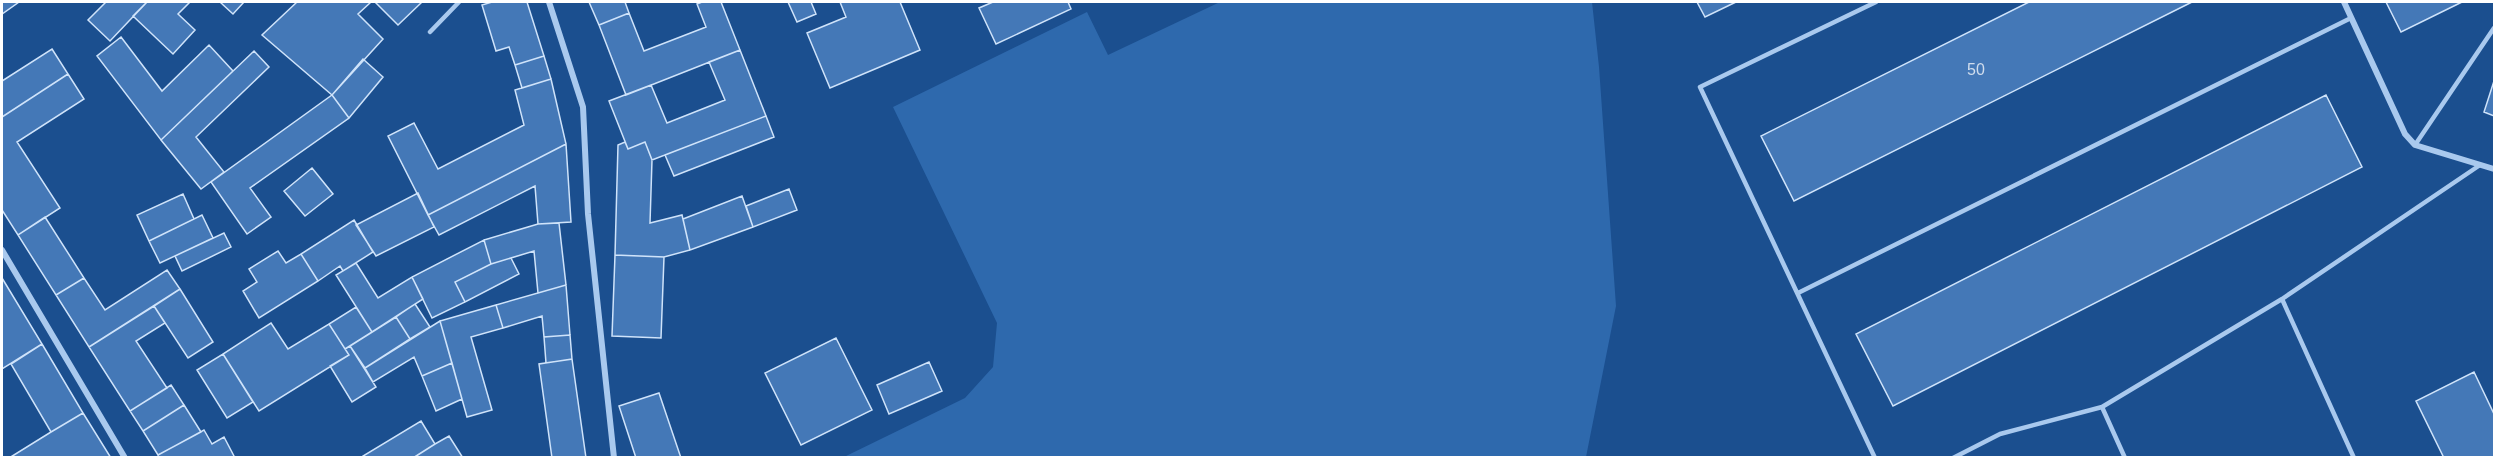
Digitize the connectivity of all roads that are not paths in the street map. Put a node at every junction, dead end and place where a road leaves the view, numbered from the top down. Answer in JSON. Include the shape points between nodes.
{"nodes":[{"id":1,"x":459,"y":2,"type":"edge"},
{"id":2,"x":549,"y":2,"type":"edge"},
{"id":3,"x":1876,"y":2,"type":"edge"},
{"id":4,"x":2344,"y":2,"type":"edge"},
{"id":5,"x":2351,"y":18,"type":"junction"},
{"id":6,"x":2494,"y":28,"type":"edge"},
{"id":7,"x":430,"y":32,"type":"dead end"},
{"id":8,"x":2415,"y":145,"type":"junction"},
{"id":9,"x":2480,"y":165,"type":"junction"},
{"id":10,"x":2494,"y":169,"type":"edge"},
{"id":11,"x":2,"y":250,"type":"edge"},
{"id":12,"x":1797,"y":293,"type":"junction"},
{"id":13,"x":2282,"y":299,"type":"junction"},
{"id":14,"x":2102,"y":407,"type":"junction"},
{"id":15,"x":125,"y":458,"type":"edge"},
{"id":16,"x":614,"y":458,"type":"edge"},
{"id":17,"x":1875,"y":458,"type":"edge"},
{"id":18,"x":1953,"y":458,"type":"edge"},
{"id":19,"x":2125,"y":458,"type":"edge"},
{"id":20,"x":2354,"y":458,"type":"edge"}],
"edges":[{"from":1,"to":7,"type":"lane"},
{"from":2,"to":16,"type":"street","via":[[583,107],[588,214]]},
{"from":3,"to":12,"type":"lane","via":[[1700,87]]},
{"from":4,"to":5,"type":"street"},
{"from":5,"to":8,"type":"street","via":[[2405,134]]},
{"from":5,"to":12,"type":"lane"},
{"from":6,"to":8,"type":"lane"},
{"from":8,"to":9,"type":"street"},
{"from":9,"to":10,"type":"street"},
{"from":9,"to":13,"type":"lane"},
{"from":11,"to":15,"type":"street"},
{"from":12,"to":17,"type":"lane"},
{"from":13,"to":14,"type":"lane"},
{"from":13,"to":20,"type":"lane"},
{"from":14,"to":18,"type":"lane","via":[[2000,434]]},
{"from":14,"to":19,"type":"lane"}]}
